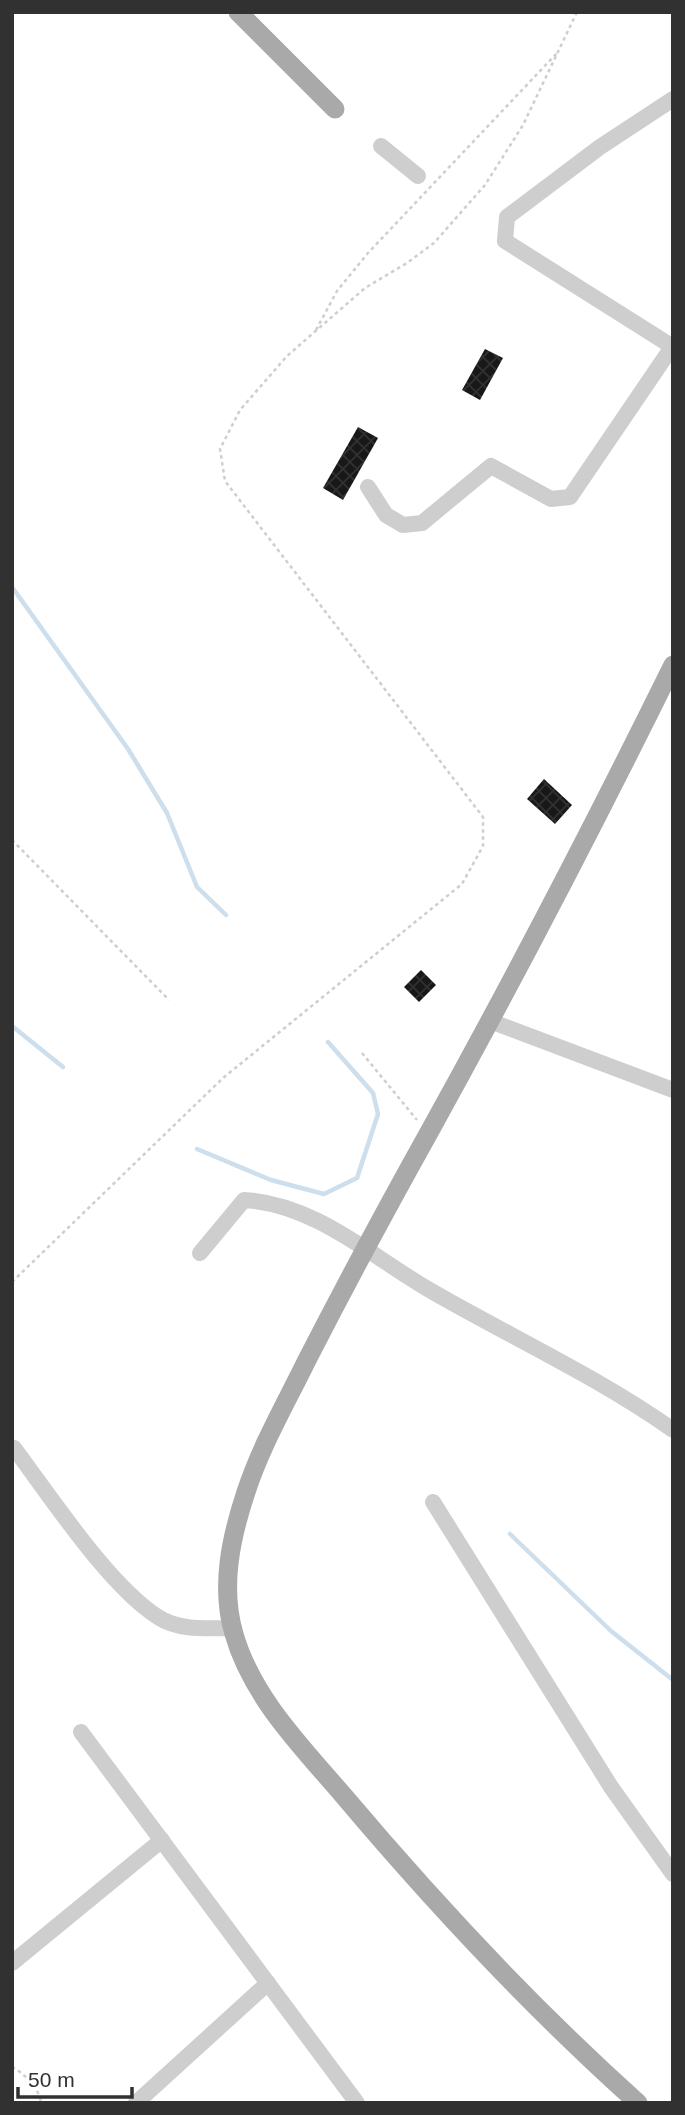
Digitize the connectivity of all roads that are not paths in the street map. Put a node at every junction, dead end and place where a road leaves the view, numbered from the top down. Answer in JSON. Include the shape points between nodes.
{"nodes":[{"id":1,"x":238,"y":12,"type":"edge"},
{"id":2,"x":673,"y":99,"type":"edge"},
{"id":3,"x":335,"y":109,"type":"dead end"},
{"id":4,"x":381,"y":146,"type":"dead end"},
{"id":5,"x":418,"y":176,"type":"dead end"},
{"id":6,"x":672,"y":347,"type":"edge"},
{"id":7,"x":368,"y":487,"type":"dead end"},
{"id":8,"x":673,"y":665,"type":"edge"},
{"id":9,"x":490,"y":1021,"type":"junction"},
{"id":10,"x":673,"y":1090,"type":"edge"},
{"id":11,"x":365,"y":1246,"type":"junction"},
{"id":12,"x":200,"y":1253,"type":"dead end"},
{"id":13,"x":673,"y":1430,"type":"edge"},
{"id":14,"x":15,"y":1448,"type":"dead end"},
{"id":15,"x":433,"y":1502,"type":"dead end"},
{"id":16,"x":232,"y":1628,"type":"junction"},
{"id":17,"x":81,"y":1732,"type":"dead end"},
{"id":18,"x":162,"y":1840,"type":"junction"},
{"id":19,"x":673,"y":1874,"type":"edge"},
{"id":20,"x":12,"y":1963,"type":"edge"},
{"id":21,"x":268,"y":1983,"type":"junction"},
{"id":22,"x":136,"y":2103,"type":"edge"},
{"id":23,"x":357,"y":2103,"type":"edge"},
{"id":24,"x":638,"y":2103,"type":"edge"}],
"edges":[{"from":1,"to":3,"type":"main road"},
{"from":2,"to":6,"type":"street","via":[[600,146],[507,217],[505,241]]},
{"from":4,"to":5,"type":"street"},
{"from":6,"to":7,"type":"street","via":[[570,496],[551,499],[491,466],[422,523],[403,525],[386,515]]},
{"from":8,"to":9,"type":"main road"},
{"from":9,"to":10,"type":"street"},
{"from":9,"to":11,"type":"main road"},
{"from":11,"to":12,"type":"street","via":[[273,1202],[244,1200]]},
{"from":11,"to":13,"type":"street","via":[[430,1291],[635,1404]]},
{"from":11,"to":16,"type":"main road","via":[[246,1491],[226,1586]]},
{"from":14,"to":16,"type":"street","via":[[128,1592],[159,1618],[192,1629]]},
{"from":15,"to":19,"type":"street","via":[[611,1787]]},
{"from":16,"to":24,"type":"main road","via":[[243,1664],[277,1717],[372,1830],[520,1994]]},
{"from":17,"to":18,"type":"street"},
{"from":18,"to":20,"type":"street"},
{"from":18,"to":21,"type":"street"},
{"from":21,"to":22,"type":"street"},
{"from":21,"to":23,"type":"street"}]}
